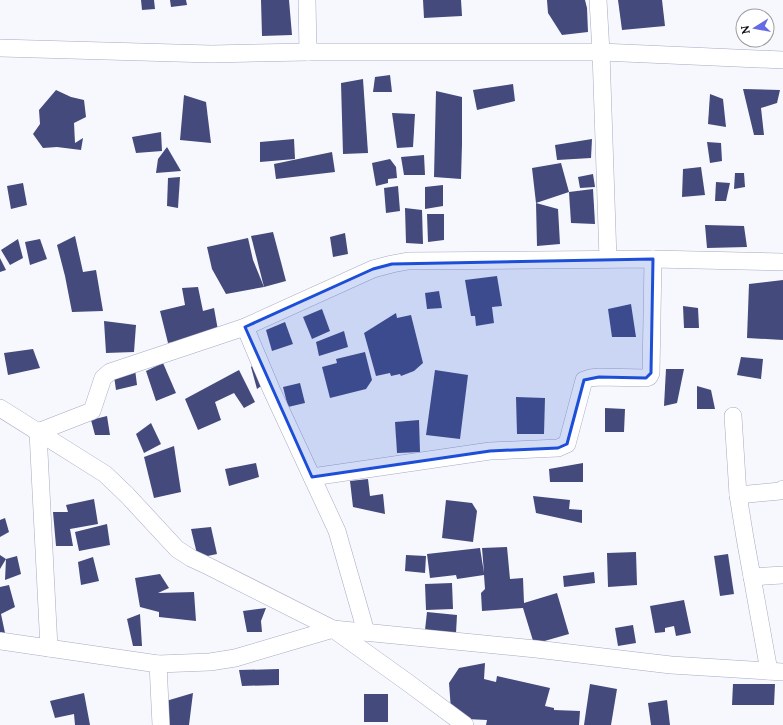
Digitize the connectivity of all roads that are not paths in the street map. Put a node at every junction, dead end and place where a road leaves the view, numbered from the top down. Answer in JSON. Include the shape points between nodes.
{"nodes":[{"id":1,"x":307,"y":0,"type":"edge"},
{"id":2,"x":598,"y":0,"type":"edge"},
{"id":3,"x":0,"y":48,"type":"edge"},
{"id":4,"x":308,"y":52,"type":"junction"},
{"id":5,"x":601,"y":52,"type":"junction"},
{"id":6,"x":783,"y":60,"type":"edge"},
{"id":7,"x":608,"y":259,"type":"junction"},
{"id":8,"x":653,"y":259,"type":"junction"},
{"id":9,"x":783,"y":262,"type":"edge"},
{"id":10,"x":245,"y":328,"type":"junction"},
{"id":11,"x":0,"y":408,"type":"edge"},
{"id":12,"x":733,"y":416,"type":"dead end"},
{"id":13,"x":38,"y":432,"type":"junction"},
{"id":14,"x":312,"y":477,"type":"junction"},
{"id":15,"x":783,"y":489,"type":"edge"},
{"id":16,"x":738,"y":495,"type":"junction"},
{"id":17,"x":783,"y":575,"type":"edge"},
{"id":18,"x":752,"y":577,"type":"junction"},
{"id":19,"x":333,"y":629,"type":"junction"},
{"id":20,"x":366,"y":632,"type":"junction"},
{"id":21,"x":0,"y":641,"type":"edge"},
{"id":22,"x":50,"y":648,"type":"junction"},
{"id":23,"x":158,"y":664,"type":"junction"},
{"id":24,"x":776,"y":671,"type":"edge"},
{"id":25,"x":161,"y":725,"type":"edge"},
{"id":26,"x":465,"y":725,"type":"edge"}],
"edges":[{"from":1,"to":4,"type":"street"},
{"from":2,"to":5,"type":"street"},
{"from":3,"to":4,"type":"street","via":[[211,54]]},
{"from":4,"to":5,"type":"street"},
{"from":5,"to":6,"type":"street"},
{"from":5,"to":7,"type":"street"},
{"from":7,"to":8,"type":"street"},
{"from":7,"to":10,"type":"street","via":[[408,261],[392,264],[373,269]]},
{"from":8,"to":9,"type":"street"},
{"from":8,"to":14,"type":"street","via":[[651,373],[646,378],[599,377],[584,380],[567,444],[558,448],[490,451]]},
{"from":10,"to":13,"type":"street","via":[[110,372],[103,378],[92,411]]},
{"from":10,"to":14,"type":"street"},
{"from":11,"to":13,"type":"street"},
{"from":12,"to":16,"type":"street"},
{"from":13,"to":19,"type":"street","via":[[105,474],[178,549],[191,558]]},
{"from":13,"to":22,"type":"street"},
{"from":14,"to":20,"type":"street","via":[[337,531]]},
{"from":15,"to":16,"type":"street"},
{"from":16,"to":18,"type":"street"},
{"from":17,"to":18,"type":"street"},
{"from":18,"to":24,"type":"street"},
{"from":19,"to":20,"type":"street"},
{"from":19,"to":23,"type":"street","via":[[235,658],[210,662]]},
{"from":19,"to":26,"type":"street"},
{"from":20,"to":24,"type":"street","via":[[536,649],[670,666]]},
{"from":21,"to":22,"type":"street"},
{"from":22,"to":23,"type":"street"},
{"from":23,"to":25,"type":"street"}]}
